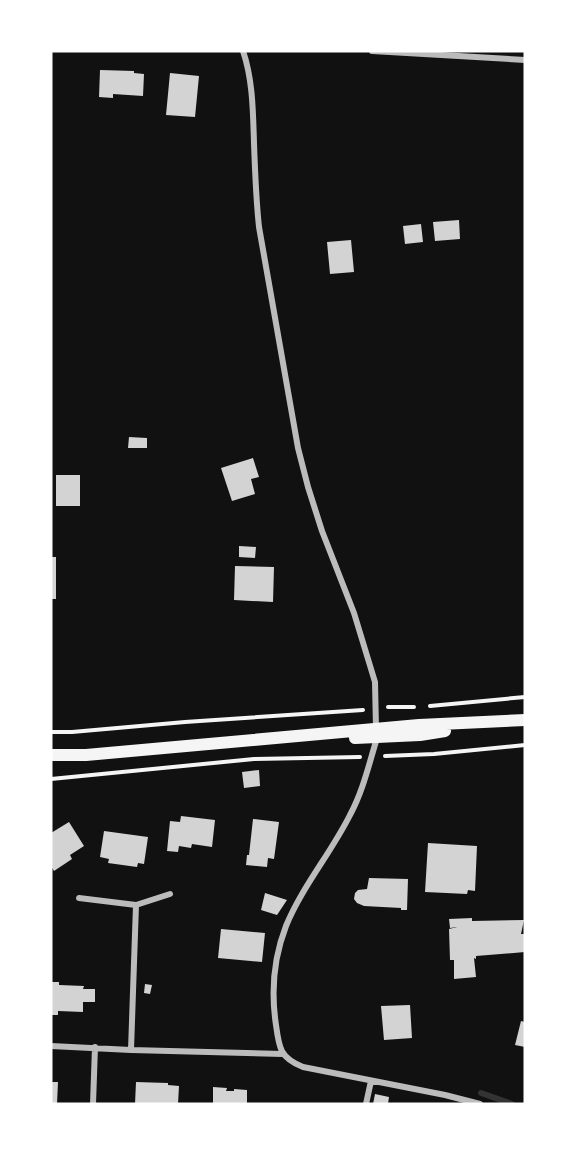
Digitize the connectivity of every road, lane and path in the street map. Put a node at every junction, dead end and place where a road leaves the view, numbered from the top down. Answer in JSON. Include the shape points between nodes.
{"nodes":[{"id":1,"x":243,"y":51,"type":"edge"},
{"id":2,"x":372,"y":51,"type":"edge"},
{"id":3,"x":525,"y":60,"type":"edge"},
{"id":4,"x":525,"y":698,"type":"edge"},
{"id":5,"x":427,"y":706,"type":"dead end"},
{"id":6,"x":393,"y":707,"type":"dead end"},
{"id":7,"x":417,"y":707,"type":"dead end"},
{"id":8,"x":361,"y":710,"type":"dead end"},
{"id":9,"x":520,"y":721,"type":"edge"},
{"id":10,"x":51,"y":732,"type":"edge"},
{"id":11,"x":377,"y":734,"type":"junction"},
{"id":12,"x":525,"y":745,"type":"edge"},
{"id":13,"x":51,"y":755,"type":"edge"},
{"id":14,"x":392,"y":755,"type":"dead end"},
{"id":15,"x":350,"y":758,"type":"dead end"},
{"id":16,"x":51,"y":779,"type":"edge"},
{"id":17,"x":170,"y":894,"type":"dead end"},
{"id":18,"x":79,"y":898,"type":"dead end"},
{"id":19,"x":136,"y":905,"type":"junction"},
{"id":20,"x":51,"y":1046,"type":"edge"},
{"id":21,"x":95,"y":1047,"type":"junction"},
{"id":22,"x":130,"y":1050,"type":"junction"},
{"id":23,"x":283,"y":1054,"type":"junction"},
{"id":24,"x":371,"y":1081,"type":"junction"},
{"id":25,"x":93,"y":1104,"type":"edge"},
{"id":26,"x":366,"y":1104,"type":"edge"},
{"id":27,"x":480,"y":1104,"type":"edge"}],
"edges":[{"from":1,"to":11,"type":"street","via":[[252,102],[259,227],[298,448],[322,531],[354,613],[375,682]]},
{"from":2,"to":3,"type":"street"},
{"from":4,"to":5,"type":"path"},
{"from":6,"to":7,"type":"path"},
{"from":8,"to":10,"type":"path"},
{"from":9,"to":11,"type":"main road","via":[[419,725]]},
{"from":11,"to":13,"type":"main road"},
{"from":11,"to":23,"type":"street","via":[[350,816],[295,908],[280,945],[273,1000]]},
{"from":12,"to":14,"type":"path"},
{"from":15,"to":16,"type":"path","via":[[254,759]]},
{"from":17,"to":19,"type":"street"},
{"from":18,"to":19,"type":"street"},
{"from":19,"to":22,"type":"street"},
{"from":20,"to":21,"type":"street"},
{"from":21,"to":22,"type":"street"},
{"from":21,"to":25,"type":"street"},
{"from":22,"to":23,"type":"street"},
{"from":23,"to":24,"type":"street","via":[[303,1067]]},
{"from":24,"to":26,"type":"street"},
{"from":24,"to":27,"type":"street"}]}
